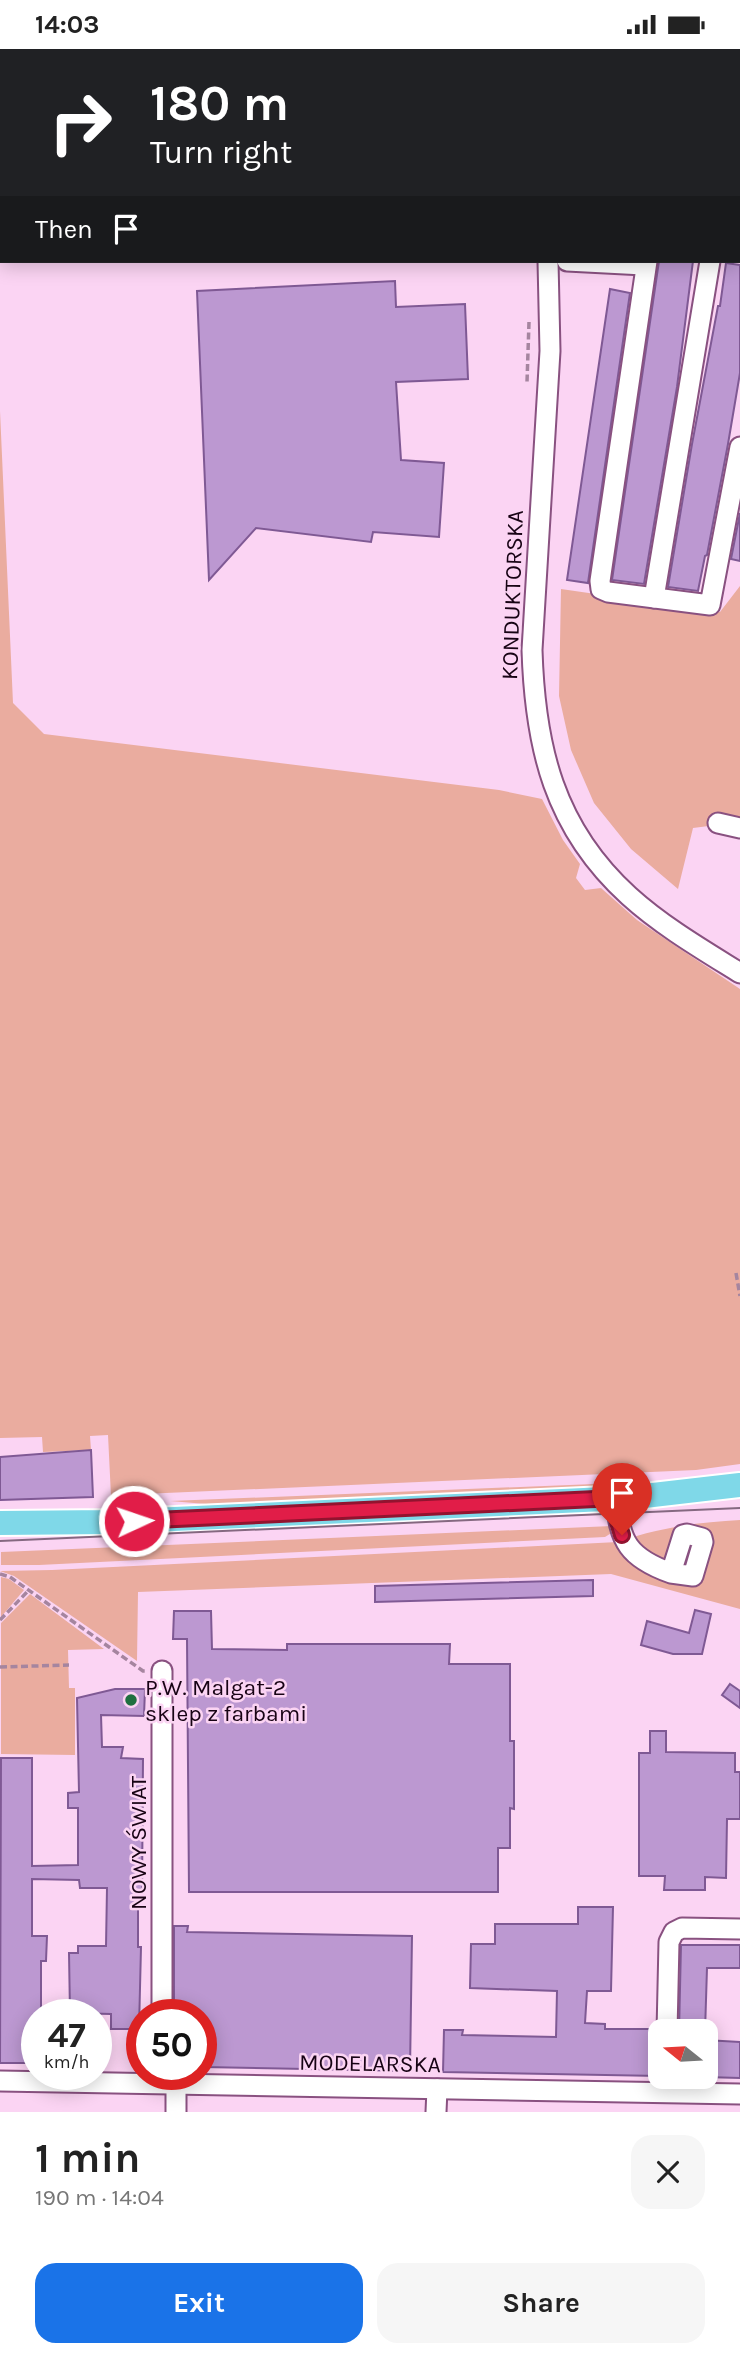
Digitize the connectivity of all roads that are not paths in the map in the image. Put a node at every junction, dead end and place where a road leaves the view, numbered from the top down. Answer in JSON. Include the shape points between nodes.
{"nodes":[{"id":1,"x":548,"y":263,"type":"edge"},
{"id":2,"x":646,"y":263,"type":"edge"},
{"id":3,"x":710,"y":263,"type":"edge"},
{"id":4,"x":740,"y":447,"type":"edge"},
{"id":5,"x":654,"y":598,"type":"junction"},
{"id":6,"x":718,"y":823,"type":"dead end"},
{"id":7,"x":740,"y":828,"type":"edge"},
{"id":8,"x":740,"y":972,"type":"edge"},
{"id":9,"x":740,"y":1485,"type":"edge"},
{"id":10,"x":616,"y":1498,"type":"junction"},
{"id":11,"x":0,"y":1523,"type":"edge"},
{"id":12,"x":671,"y":1573,"type":"dead end"},
{"id":13,"x":162,"y":1671,"type":"road end"},
{"id":14,"x":740,"y":1929,"type":"edge"},
{"id":15,"x":162,"y":1999,"type":"edge"},
{"id":16,"x":667,"y":2019,"type":"edge"},
{"id":17,"x":0,"y":2081,"type":"edge"},
{"id":18,"x":126,"y":2081,"type":"edge"},
{"id":19,"x":217,"y":2082,"type":"edge"},
{"id":20,"x":437,"y":2089,"type":"junction"},
{"id":21,"x":170,"y":2090,"type":"edge"},
{"id":22,"x":730,"y":2100,"type":"edge"},
{"id":23,"x":176,"y":2112,"type":"edge"},
{"id":24,"x":436,"y":2112,"type":"edge"}],
"edges":[{"from":1,"to":8,"type":"street","name":"KONDUKTORSKA","via":[[550,351],[532,650],[533,692],[545,760],[565,815],[605,871],[641,906]]},
{"from":2,"to":5,"type":"street","via":[[600,580],[601,589],[608,592]]},
{"from":3,"to":5,"type":"street"},
{"from":4,"to":5,"type":"street","via":[[710,605]]},
{"from":6,"to":7,"type":"street"},
{"from":9,"to":10,"type":"main road"},
{"from":10,"to":11,"type":"main road"},
{"from":10,"to":12,"type":"street","via":[[618,1527],[627,1544],[644,1561]]},
{"from":13,"to":15,"type":"street","name":"NOWY ŚWIAT"},
{"from":14,"to":16,"type":"street","via":[[682,1928],[671,1937]]},
{"from":17,"to":18,"type":"street","name":"MODELARSKA"},
{"from":19,"to":20,"type":"street","name":"MODELARSKA"},
{"from":20,"to":22,"type":"street","name":"MODELARSKA"},
{"from":20,"to":24,"type":"street"},
{"from":21,"to":23,"type":"street"}]}
